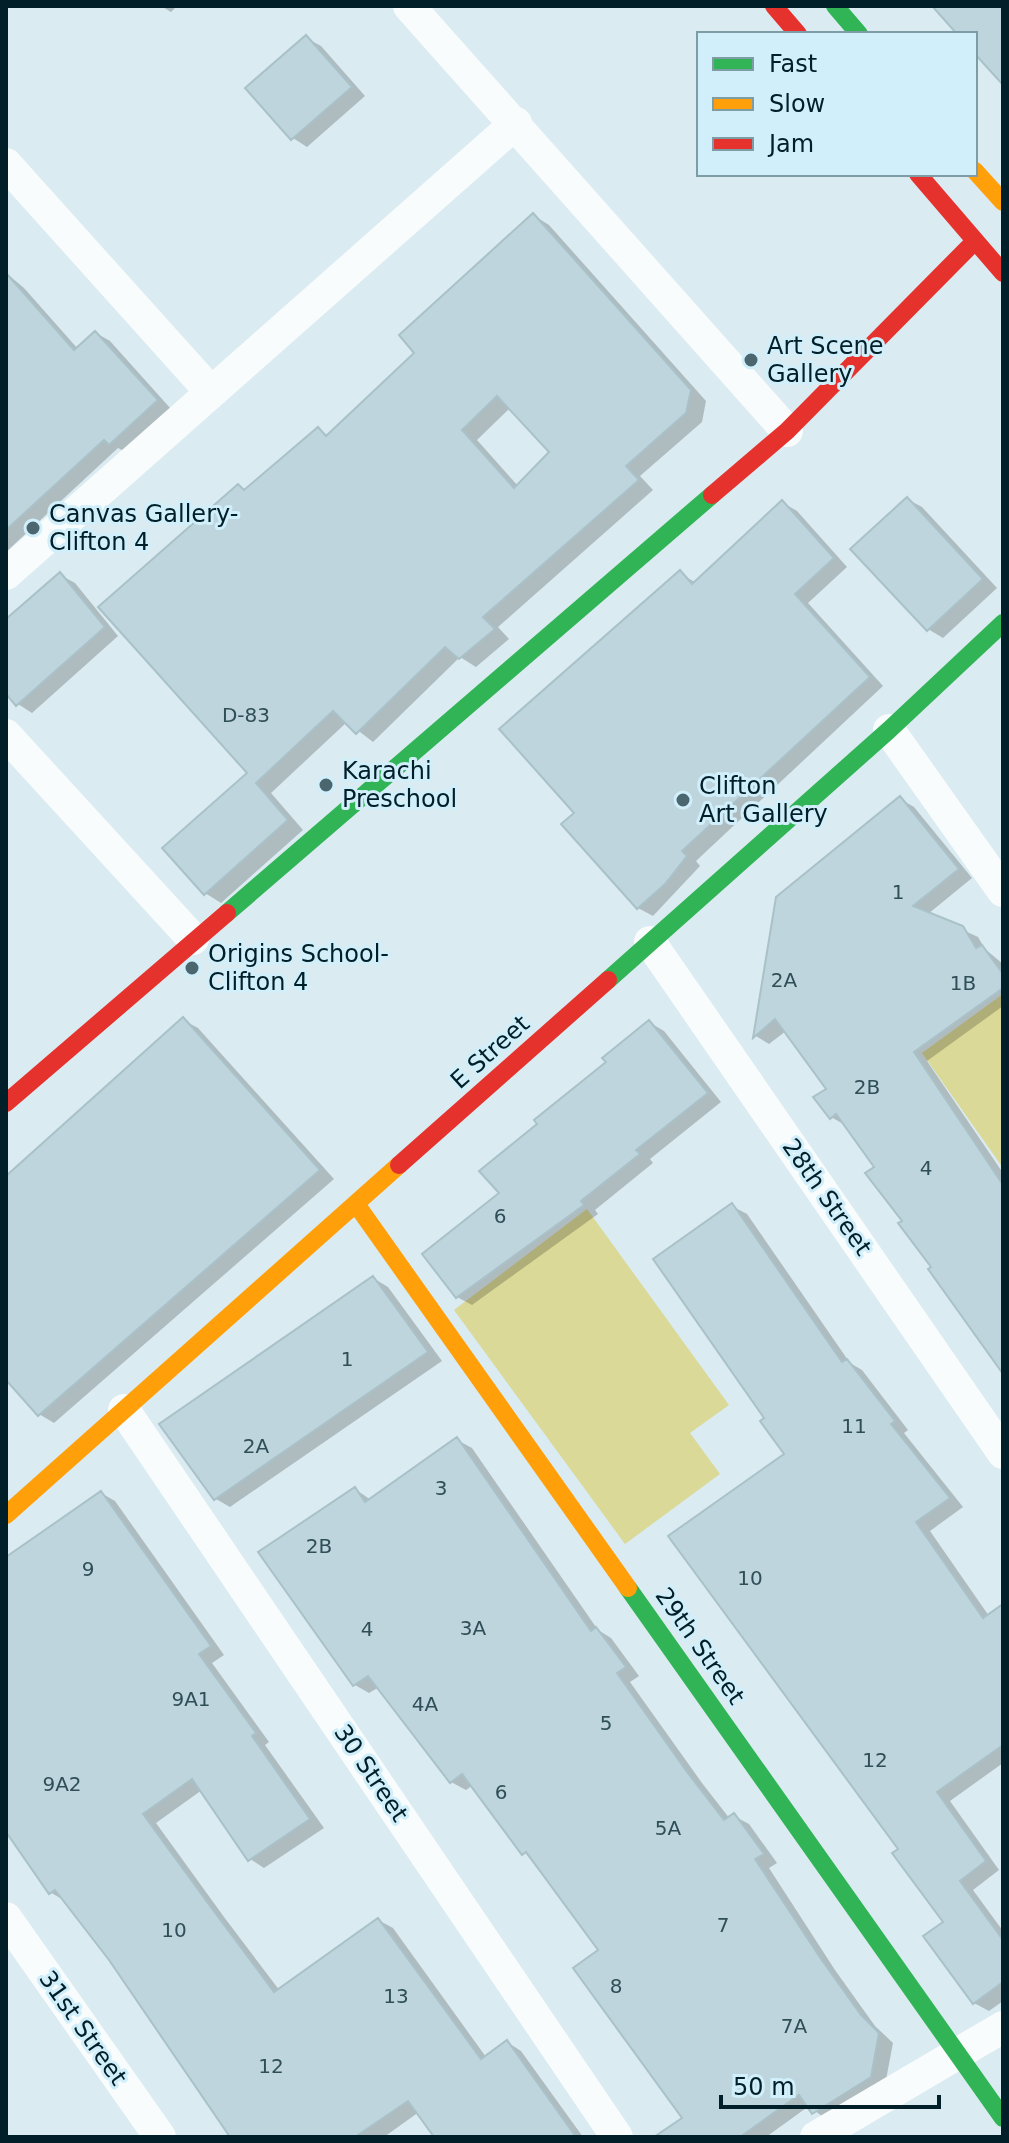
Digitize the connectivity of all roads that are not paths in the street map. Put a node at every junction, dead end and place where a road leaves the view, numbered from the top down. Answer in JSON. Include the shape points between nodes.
{"nodes":[{"id":1,"x":409,"y":6,"type":"edge"},
{"id":2,"x":774,"y":6,"type":"edge"},
{"id":3,"x":835,"y":6,"type":"edge"},
{"id":4,"x":796,"y":32,"type":"edge"},
{"id":5,"x":857,"y":32,"type":"edge"},
{"id":6,"x":516,"y":123,"type":"junction"},
{"id":7,"x":6,"y":164,"type":"edge"},
{"id":8,"x":977,"y":173,"type":"edge"},
{"id":9,"x":920,"y":176,"type":"edge"},
{"id":10,"x":1003,"y":202,"type":"edge"},
{"id":11,"x":975,"y":241,"type":"junction"},
{"id":12,"x":1003,"y":273,"type":"edge"},
{"id":13,"x":211,"y":392,"type":"junction"},
{"id":14,"x":787,"y":431,"type":"junction"},
{"id":15,"x":6,"y":574,"type":"edge"},
{"id":16,"x":1003,"y":623,"type":"edge"},
{"id":17,"x":889,"y":730,"type":"junction"},
{"id":18,"x":6,"y":735,"type":"edge"},
{"id":19,"x":1003,"y":891,"type":"edge"},
{"id":20,"x":193,"y":939,"type":"junction"},
{"id":21,"x":650,"y":942,"type":"junction"},
{"id":22,"x":6,"y":1103,"type":"edge"},
{"id":23,"x":356,"y":1204,"type":"junction"},
{"id":24,"x":124,"y":1410,"type":"junction"},
{"id":25,"x":1003,"y":1453,"type":"edge"},
{"id":26,"x":6,"y":1515,"type":"edge"},
{"id":27,"x":6,"y":1918,"type":"edge"},
{"id":28,"x":1003,"y":2027,"type":"edge"},
{"id":29,"x":958,"y":2051,"type":"junction"},
{"id":30,"x":1003,"y":2118,"type":"edge"},
{"id":31,"x":160,"y":2137,"type":"edge"},
{"id":32,"x":617,"y":2137,"type":"edge"},
{"id":33,"x":816,"y":2137,"type":"edge"}],
"edges":[{"from":1,"to":6,"type":"street"},
{"from":2,"to":4,"type":"street"},
{"from":3,"to":5,"type":"street"},
{"from":6,"to":13,"type":"street"},
{"from":6,"to":14,"type":"street"},
{"from":7,"to":13,"type":"street"},
{"from":8,"to":10,"type":"street"},
{"from":9,"to":11,"type":"street"},
{"from":11,"to":12,"type":"street"},
{"from":11,"to":14,"type":"street"},
{"from":13,"to":15,"type":"street"},
{"from":14,"to":20,"type":"street"},
{"from":16,"to":17,"type":"street","name":"E Street"},
{"from":17,"to":19,"type":"street"},
{"from":17,"to":21,"type":"street","name":"E Street"},
{"from":18,"to":20,"type":"street"},
{"from":20,"to":22,"type":"street"},
{"from":21,"to":23,"type":"street","name":"E Street"},
{"from":21,"to":25,"type":"street","name":"28th Street"},
{"from":23,"to":24,"type":"street","name":"E Street"},
{"from":23,"to":29,"type":"street","name":"29th Street"},
{"from":24,"to":26,"type":"street","name":"E Street"},
{"from":24,"to":32,"type":"street","name":"30 Street"},
{"from":27,"to":31,"type":"street","name":"31st Street"},
{"from":28,"to":29,"type":"street"},
{"from":29,"to":30,"type":"street","name":"29th Street"},
{"from":29,"to":33,"type":"street"}]}
